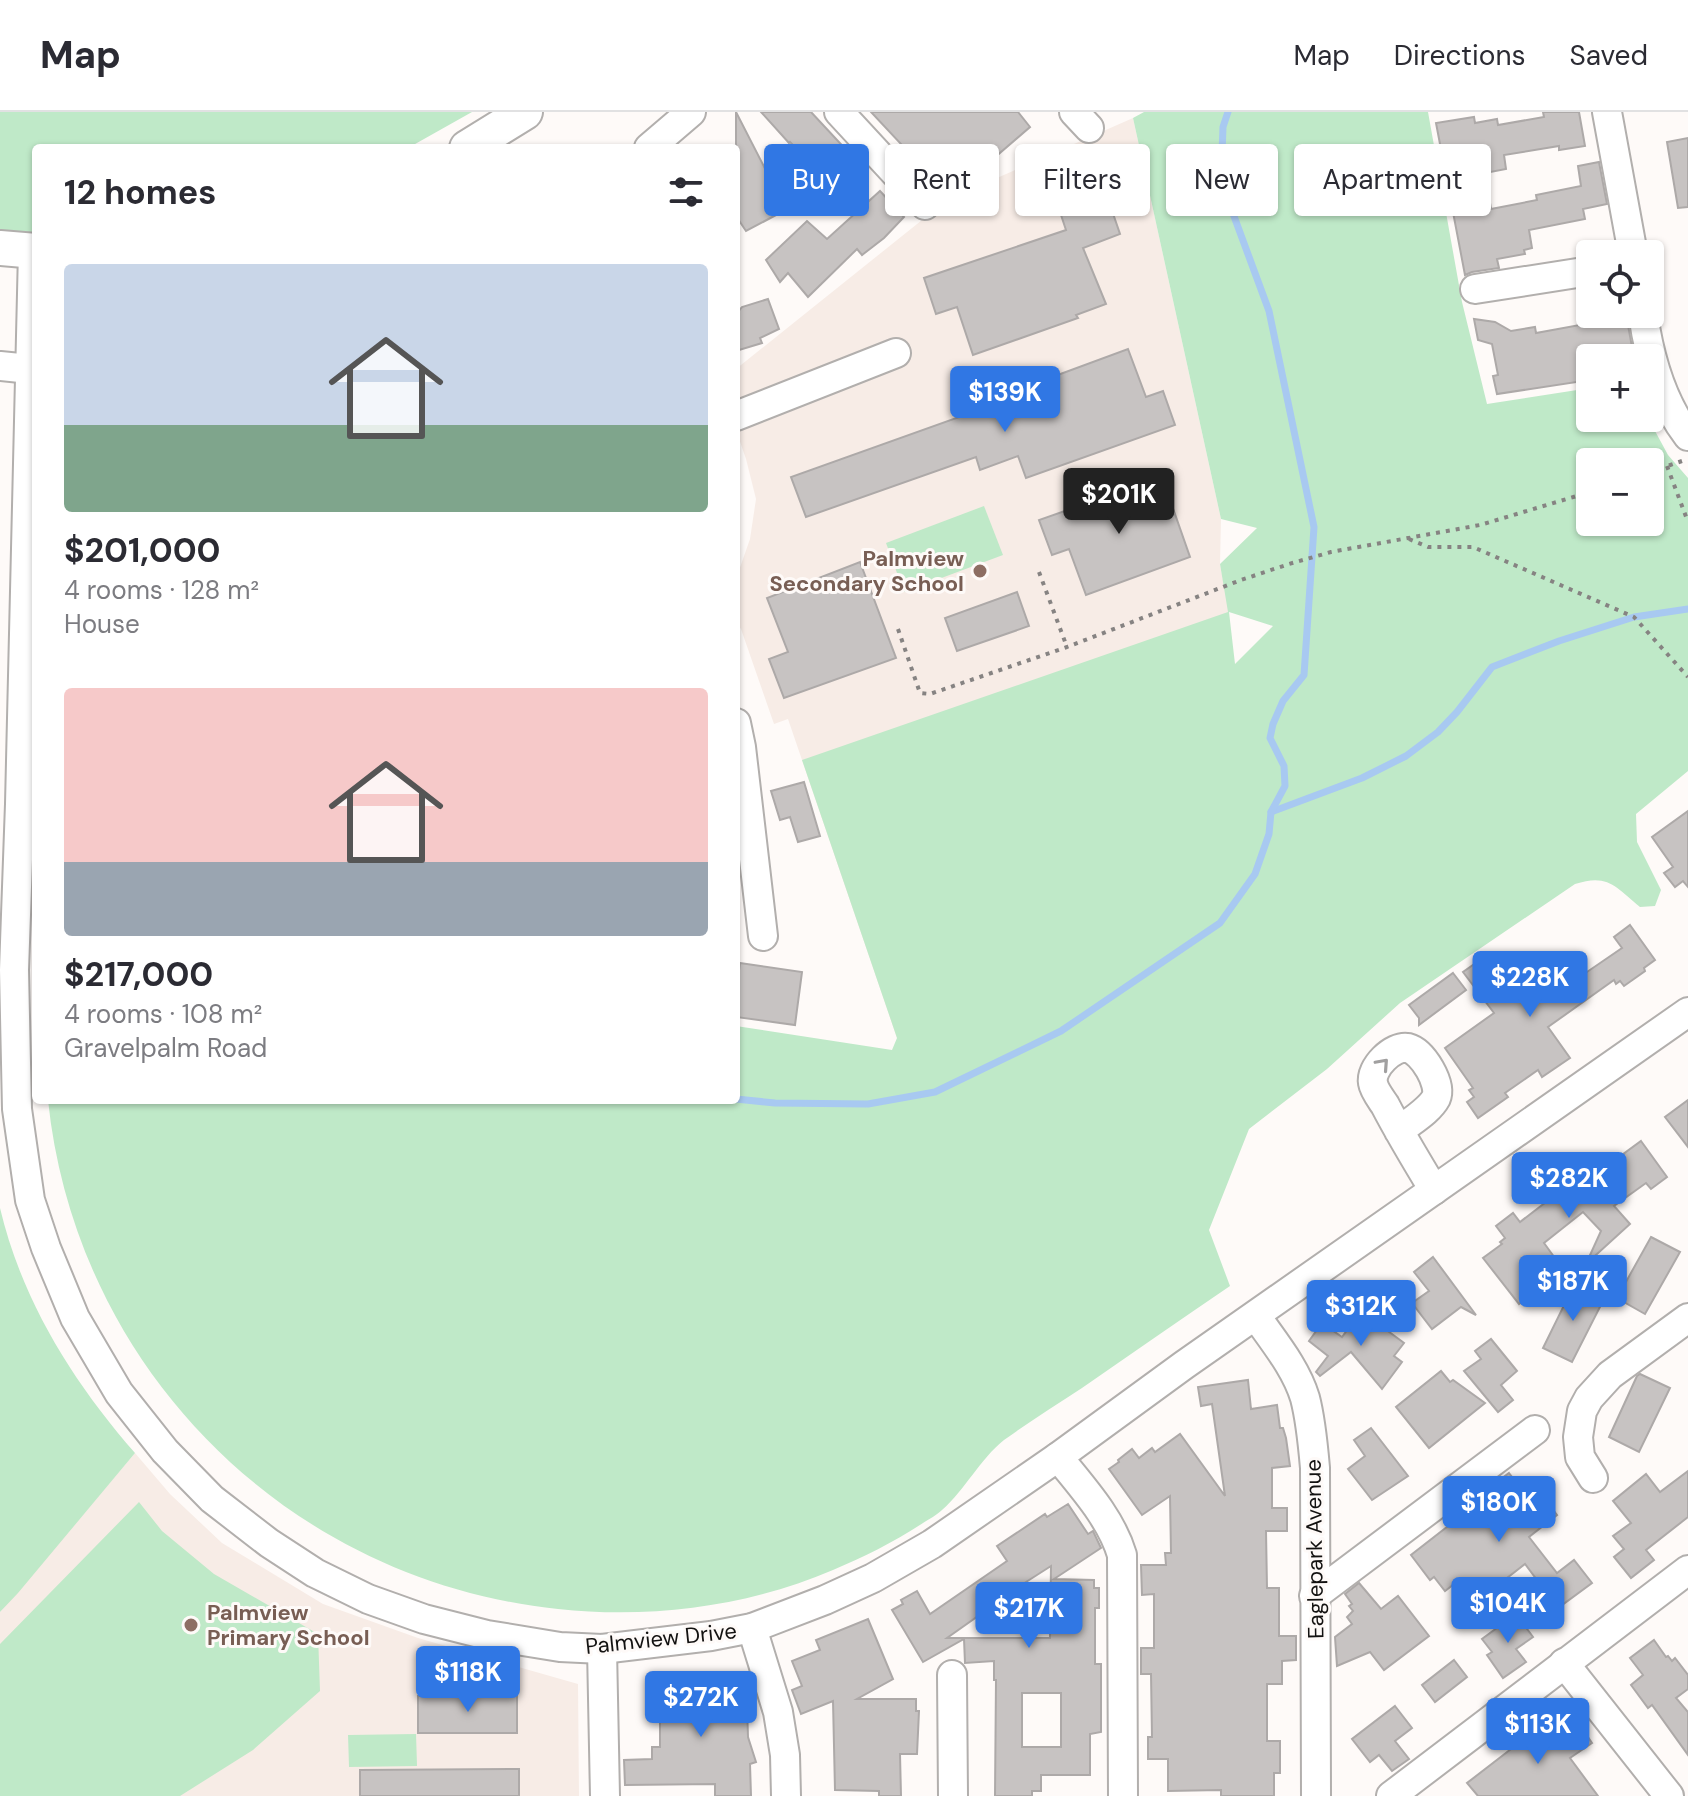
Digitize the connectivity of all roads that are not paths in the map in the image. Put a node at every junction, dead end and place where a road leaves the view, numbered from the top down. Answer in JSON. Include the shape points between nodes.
{"nodes":[{"id":1,"x":525,"y":112,"type":"edge"},
{"id":2,"x":691,"y":112,"type":"edge"},
{"id":3,"x":839,"y":112,"type":"edge"},
{"id":4,"x":1607,"y":112,"type":"edge"},
{"id":5,"x":473,"y":144,"type":"edge"},
{"id":6,"x":654,"y":144,"type":"edge"},
{"id":7,"x":885,"y":162,"type":"edge"},
{"id":8,"x":1630,"y":240,"type":"edge"},
{"id":9,"x":23,"y":262,"type":"edge"},
{"id":10,"x":1576,"y":273,"type":"edge"},
{"id":11,"x":1475,"y":289,"type":"dead end"},
{"id":12,"x":1645,"y":328,"type":"edge"},
{"id":13,"x":896,"y":353,"type":"dead end"},
{"id":14,"x":0,"y":366,"type":"edge"},
{"id":15,"x":30,"y":369,"type":"junction"},
{"id":16,"x":740,"y":414,"type":"edge"},
{"id":17,"x":32,"y":426,"type":"edge"},
{"id":18,"x":1688,"y":436,"type":"edge"},
{"id":19,"x":31,"y":521,"type":"edge"},
{"id":20,"x":21,"y":668,"type":"edge"},
{"id":21,"x":740,"y":742,"type":"edge"},
{"id":22,"x":19,"y":804,"type":"edge"},
{"id":23,"x":763,"y":936,"type":"dead end"},
{"id":24,"x":1688,"y":1012,"type":"edge"},
{"id":25,"x":1399,"y":1131,"type":"dead end"},
{"id":26,"x":1434,"y":1190,"type":"junction"},
{"id":27,"x":1256,"y":1316,"type":"junction"},
{"id":28,"x":1688,"y":1318,"type":"edge"},
{"id":29,"x":1535,"y":1430,"type":"dead end"},
{"id":30,"x":1058,"y":1457,"type":"junction"},
{"id":31,"x":1593,"y":1478,"type":"dead end"},
{"id":32,"x":1688,"y":1570,"type":"edge"},
{"id":33,"x":1314,"y":1596,"type":"junction"},
{"id":34,"x":752,"y":1628,"type":"junction"},
{"id":35,"x":602,"y":1649,"type":"junction"},
{"id":36,"x":1564,"y":1663,"type":"junction"},
{"id":37,"x":952,"y":1675,"type":"dead end"},
{"id":38,"x":1402,"y":1793,"type":"edge"},
{"id":39,"x":605,"y":1796,"type":"edge"},
{"id":40,"x":786,"y":1796,"type":"edge"},
{"id":41,"x":953,"y":1796,"type":"edge"},
{"id":42,"x":1123,"y":1796,"type":"edge"},
{"id":43,"x":1316,"y":1796,"type":"edge"},
{"id":44,"x":1669,"y":1796,"type":"edge"}],
"edges":[{"from":1,"to":5,"type":"main road"},
{"from":2,"to":6,"type":"street"},
{"from":3,"to":7,"type":"street"},
{"from":4,"to":8,"type":"street"},
{"from":9,"to":15,"type":"street","name":"Palmview Drive"},
{"from":10,"to":11,"type":"street"},
{"from":12,"to":18,"type":"street","via":[[1660,384]]},
{"from":13,"to":16,"type":"street"},
{"from":14,"to":15,"type":"street"},
{"from":15,"to":17,"type":"street","name":"Palmview Drive"},
{"from":17,"to":19,"type":"street","name":"Palmview Drive"},
{"from":19,"to":20,"type":"street","name":"Palmview Drive"},
{"from":20,"to":22,"type":"street","name":"Palmview Drive"},
{"from":21,"to":23,"type":"street"},
{"from":22,"to":35,"type":"street","name":"Palmview Drive","via":[[14,1046],[30,1200],[75,1318],[119,1393],[212,1499],[315,1573],[424,1619],[487,1635]]},
{"from":24,"to":26,"type":"street","name":"Palmview Drive"},
{"from":25,"to":26,"type":"street"},
{"from":26,"to":27,"type":"street","name":"Palmview Drive"},
{"from":27,"to":30,"type":"street","name":"Palmview Drive"},
{"from":27,"to":33,"type":"street","name":"Eaglepark Avenue","via":[[1293,1371],[1311,1427]]},
{"from":28,"to":31,"type":"street","via":[[1610,1375],[1589,1398],[1578,1437],[1580,1457]]},
{"from":29,"to":33,"type":"street"},
{"from":30,"to":34,"type":"street","name":"Palmview Drive","via":[[873,1578]]},
{"from":30,"to":42,"type":"street","via":[[1094,1502],[1122,1555]]},
{"from":32,"to":36,"type":"street"},
{"from":33,"to":43,"type":"street","name":"Eaglepark Avenue"},
{"from":34,"to":35,"type":"street","name":"Palmview Drive"},
{"from":34,"to":40,"type":"street","via":[[778,1712]]},
{"from":35,"to":39,"type":"street"},
{"from":36,"to":38,"type":"street"},
{"from":36,"to":44,"type":"street"},
{"from":37,"to":41,"type":"street"}]}
